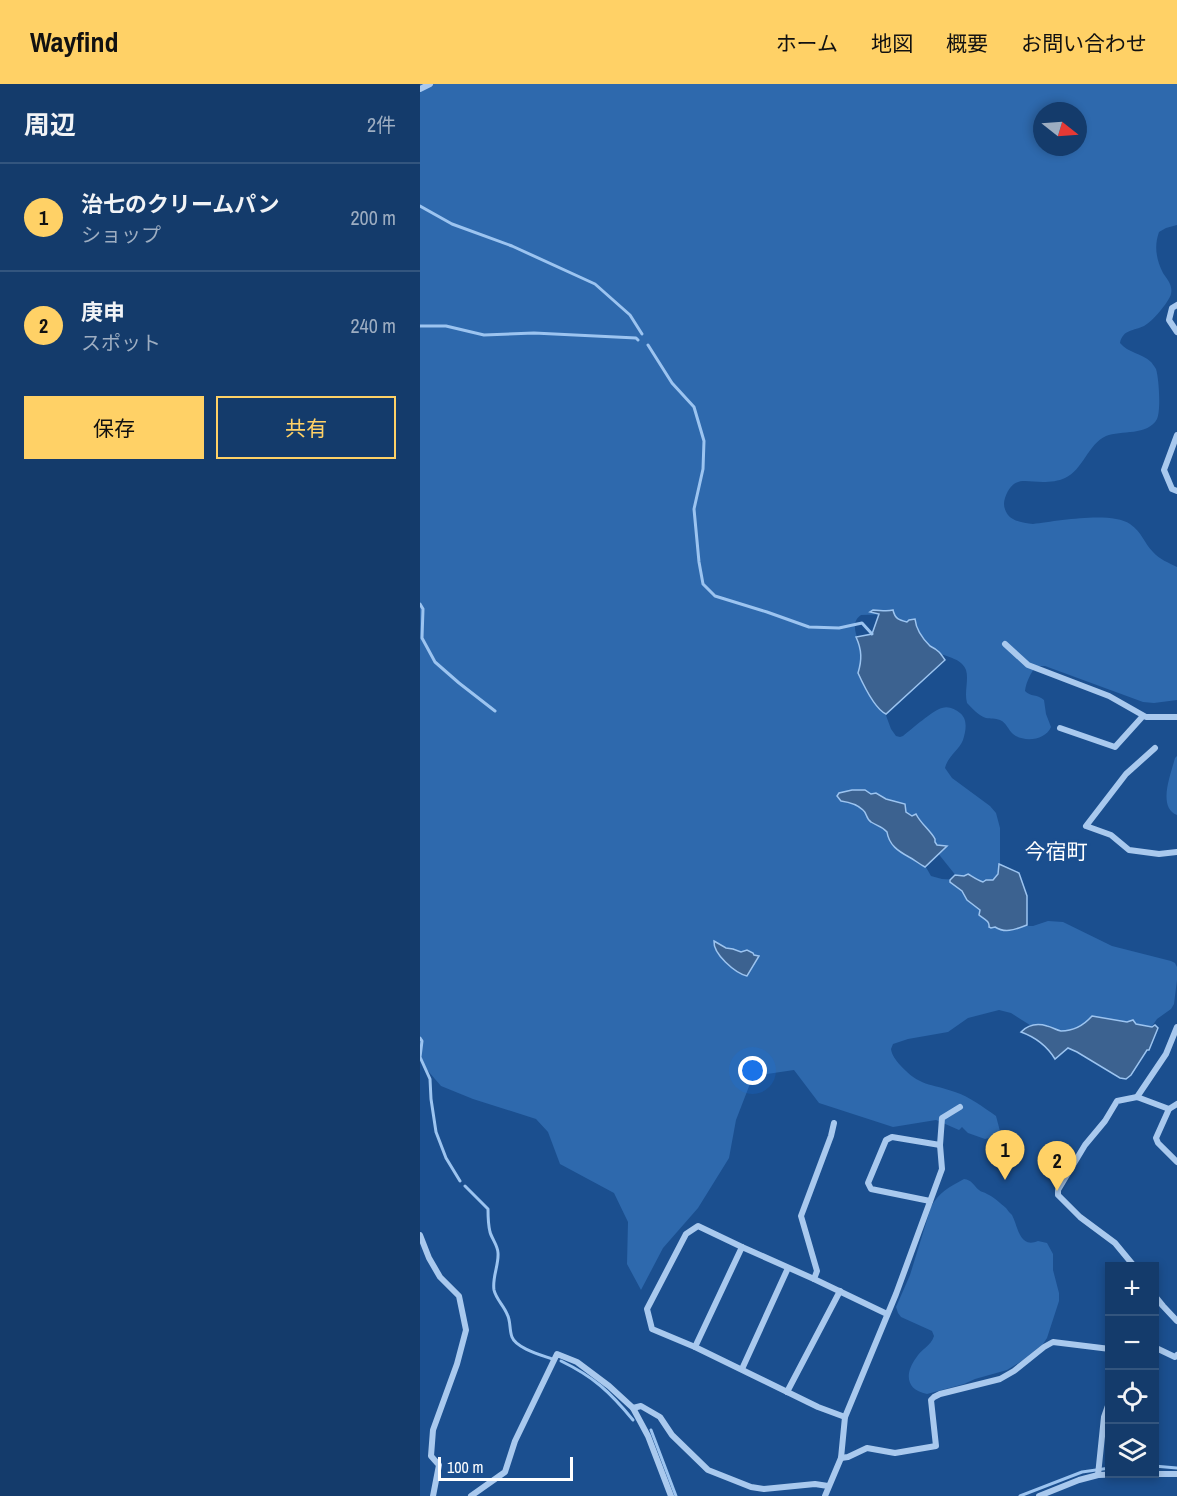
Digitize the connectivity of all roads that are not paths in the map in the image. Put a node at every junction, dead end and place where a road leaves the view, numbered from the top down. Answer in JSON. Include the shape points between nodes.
{"nodes":[{"id":1,"x":430,"y":84,"type":"edge"},
{"id":2,"x":420,"y":88,"type":"edge"},
{"id":3,"x":1177,"y":304,"type":"edge"},
{"id":4,"x":1177,"y":332,"type":"edge"},
{"id":5,"x":1177,"y":435,"type":"edge"},
{"id":6,"x":1177,"y":491,"type":"edge"},
{"id":7,"x":1005,"y":644,"type":"dead end"},
{"id":8,"x":1143,"y":716,"type":"junction"},
{"id":9,"x":1177,"y":717,"type":"edge"},
{"id":10,"x":1060,"y":728,"type":"dead end"},
{"id":11,"x":1155,"y":748,"type":"dead end"},
{"id":12,"x":1177,"y":852,"type":"edge"},
{"id":13,"x":1177,"y":1027,"type":"edge"},
{"id":14,"x":1137,"y":1097,"type":"junction"},
{"id":15,"x":1177,"y":1104,"type":"edge"},
{"id":16,"x":960,"y":1107,"type":"dead end"},
{"id":17,"x":1169,"y":1109,"type":"junction"},
{"id":18,"x":834,"y":1123,"type":"dead end"},
{"id":19,"x":940,"y":1145,"type":"junction"},
{"id":20,"x":1177,"y":1161,"type":"edge"},
{"id":21,"x":930,"y":1201,"type":"junction"},
{"id":22,"x":420,"y":1235,"type":"edge"},
{"id":23,"x":742,"y":1247,"type":"junction"},
{"id":24,"x":1131,"y":1262,"type":"edge"},
{"id":25,"x":788,"y":1268,"type":"junction"},
{"id":26,"x":813,"y":1279,"type":"junction"},
{"id":27,"x":840,"y":1291,"type":"junction"},
{"id":28,"x":1159,"y":1301,"type":"edge"},
{"id":29,"x":887,"y":1314,"type":"junction"},
{"id":30,"x":1177,"y":1321,"type":"edge"},
{"id":31,"x":695,"y":1347,"type":"junction"},
{"id":32,"x":1105,"y":1347,"type":"edge"},
{"id":33,"x":1159,"y":1349,"type":"edge"},
{"id":34,"x":1177,"y":1355,"type":"edge"},
{"id":35,"x":742,"y":1369,"type":"junction"},
{"id":36,"x":788,"y":1392,"type":"junction"},
{"id":37,"x":633,"y":1408,"type":"junction"},
{"id":38,"x":1105,"y":1414,"type":"edge"},
{"id":39,"x":845,"y":1418,"type":"junction"},
{"id":40,"x":841,"y":1458,"type":"junction"},
{"id":41,"x":1105,"y":1474,"type":"edge"},
{"id":42,"x":1159,"y":1474,"type":"edge"},
{"id":43,"x":1177,"y":1474,"type":"edge"},
{"id":44,"x":1098,"y":1475,"type":"junction"},
{"id":45,"x":828,"y":1486,"type":"junction"},
{"id":46,"x":433,"y":1496,"type":"edge"},
{"id":47,"x":471,"y":1496,"type":"edge"},
{"id":48,"x":671,"y":1496,"type":"edge"},
{"id":49,"x":825,"y":1496,"type":"edge"},
{"id":50,"x":1039,"y":1496,"type":"edge"}],
"edges":[{"from":1,"to":2,"type":"street"},
{"from":3,"to":4,"type":"street","via":[[1170,320]]},
{"from":5,"to":6,"type":"street","via":[[1164,470],[1172,489]]},
{"from":7,"to":8,"type":"street","via":[[1028,665],[1109,696]]},
{"from":8,"to":9,"type":"street"},
{"from":8,"to":10,"type":"street","via":[[1115,747]]},
{"from":11,"to":12,"type":"street","via":[[1126,774],[1086,826],[1111,835],[1129,850]]},
{"from":13,"to":14,"type":"street","via":[[1166,1054]]},
{"from":14,"to":17,"type":"street"},
{"from":14,"to":24,"type":"street","via":[[1117,1101],[1058,1190],[1058,1195],[1080,1217],[1115,1243]]},
{"from":15,"to":17,"type":"street"},
{"from":16,"to":19,"type":"street","via":[[942,1118]]},
{"from":17,"to":20,"type":"street","via":[[1156,1138]]},
{"from":18,"to":26,"type":"street","via":[[801,1216],[817,1272]]},
{"from":19,"to":21,"type":"street","via":[[942,1169]]},
{"from":19,"to":21,"type":"street","via":[[892,1137],[886,1140],[868,1183],[871,1189]]},
{"from":21,"to":29,"type":"street"},
{"from":22,"to":46,"type":"street","via":[[440,1277],[459,1296],[466,1330],[433,1430],[431,1456],[439,1466]]},
{"from":23,"to":25,"type":"street"},
{"from":23,"to":31,"type":"street"},
{"from":23,"to":31,"type":"street","via":[[698,1226],[686,1234],[646,1309],[652,1329]]},
{"from":25,"to":26,"type":"street"},
{"from":25,"to":35,"type":"street"},
{"from":26,"to":27,"type":"street"},
{"from":27,"to":29,"type":"street"},
{"from":27,"to":36,"type":"street"},
{"from":28,"to":30,"type":"street"},
{"from":29,"to":39,"type":"street"},
{"from":31,"to":35,"type":"street"},
{"from":32,"to":40,"type":"street","via":[[1053,1342],[1000,1379],[934,1396],[931,1400],[936,1446],[895,1453],[867,1448]]},
{"from":33,"to":34,"type":"street"},
{"from":35,"to":36,"type":"street"},
{"from":36,"to":39,"type":"street"},
{"from":37,"to":45,"type":"street","via":[[641,1406],[660,1417],[672,1435],[708,1470],[764,1489]]},
{"from":37,"to":47,"type":"street","via":[[577,1362],[557,1354],[515,1441],[505,1472]]},
{"from":37,"to":48,"type":"street"},
{"from":38,"to":44,"type":"street"},
{"from":39,"to":40,"type":"street"},
{"from":40,"to":45,"type":"street"},
{"from":41,"to":44,"type":"street"},
{"from":42,"to":43,"type":"street"},
{"from":44,"to":50,"type":"street"},
{"from":45,"to":49,"type":"street"}]}
